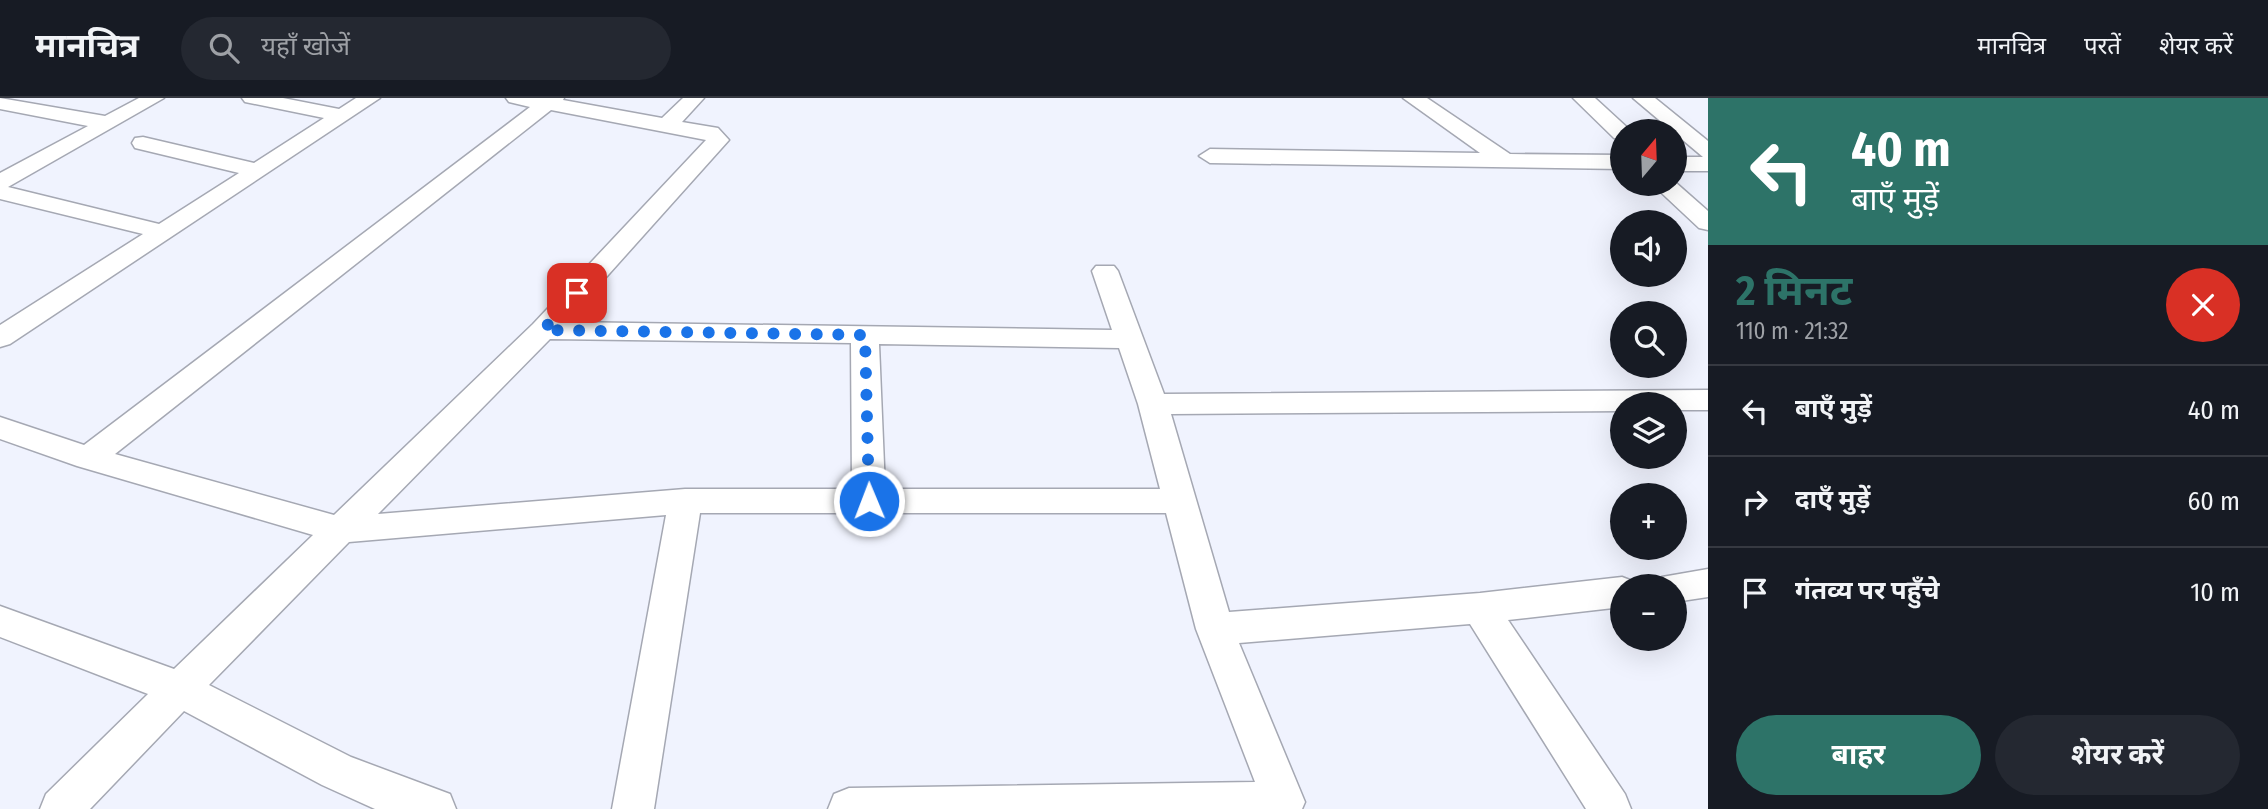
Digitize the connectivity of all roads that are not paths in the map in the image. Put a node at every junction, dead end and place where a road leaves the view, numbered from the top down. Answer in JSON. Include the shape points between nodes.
{"nodes":[{"id":1,"x":154,"y":98,"type":"edge"},
{"id":2,"x":252,"y":98,"type":"edge"},
{"id":3,"x":370,"y":98,"type":"edge"},
{"id":4,"x":516,"y":98,"type":"edge"},
{"id":5,"x":694,"y":98,"type":"edge"},
{"id":6,"x":1413,"y":98,"type":"edge"},
{"id":7,"x":1583,"y":98,"type":"edge"},
{"id":8,"x":1643,"y":98,"type":"edge"},
{"id":9,"x":550,"y":101,"type":"edge"},
{"id":10,"x":0,"y":103,"type":"edge"},
{"id":11,"x":343,"y":116,"type":"junction"},
{"id":12,"x":1610,"y":122,"type":"edge"},
{"id":13,"x":108,"y":123,"type":"junction"},
{"id":14,"x":667,"y":125,"type":"junction"},
{"id":15,"x":143,"y":143,"type":"dead end"},
{"id":16,"x":1708,"y":152,"type":"edge"},
{"id":17,"x":1210,"y":156,"type":"dead end"},
{"id":18,"x":1506,"y":161,"type":"junction"},
{"id":19,"x":1610,"y":162,"type":"edge"},
{"id":20,"x":1687,"y":164,"type":"edge"},
{"id":21,"x":1708,"y":164,"type":"edge"},
{"id":22,"x":258,"y":171,"type":"junction"},
{"id":23,"x":0,"y":182,"type":"edge"},
{"id":24,"x":0,"y":191,"type":"edge"},
{"id":25,"x":1677,"y":196,"type":"edge"},
{"id":26,"x":1708,"y":223,"type":"edge"},
{"id":27,"x":163,"y":232,"type":"junction"},
{"id":28,"x":1105,"y":271,"type":"dead end"},
{"id":29,"x":543,"y":330,"type":"junction"},
{"id":30,"x":865,"y":335,"type":"junction"},
{"id":31,"x":0,"y":338,"type":"edge"},
{"id":32,"x":1130,"y":339,"type":"junction"},
{"id":33,"x":1708,"y":400,"type":"edge"},
{"id":34,"x":1153,"y":404,"type":"junction"},
{"id":35,"x":0,"y":428,"type":"edge"},
{"id":36,"x":88,"y":458,"type":"junction"},
{"id":37,"x":685,"y":501,"type":"junction"},
{"id":38,"x":869,"y":501,"type":"junction"},
{"id":39,"x":1178,"y":501,"type":"junction"},
{"id":40,"x":340,"y":530,"type":"junction"},
{"id":41,"x":1708,"y":583,"type":"edge"},
{"id":42,"x":1687,"y":586,"type":"edge"},
{"id":43,"x":1610,"y":593,"type":"edge"},
{"id":44,"x":1480,"y":608,"type":"junction"},
{"id":45,"x":0,"y":621,"type":"edge"},
{"id":46,"x":1215,"y":629,"type":"junction"},
{"id":47,"x":178,"y":689,"type":"junction"},
{"id":48,"x":1286,"y":806,"type":"edge"},
{"id":49,"x":415,"y":807,"type":"edge"},
{"id":50,"x":61,"y":809,"type":"edge"},
{"id":51,"x":633,"y":809,"type":"edge"},
{"id":52,"x":849,"y":809,"type":"edge"},
{"id":53,"x":1610,"y":809,"type":"edge"}],
"edges":[{"from":1,"to":13,"type":"street"},
{"from":2,"to":11,"type":"street"},
{"from":3,"to":11,"type":"street"},
{"from":4,"to":9,"type":"street"},
{"from":5,"to":14,"type":"street"},
{"from":6,"to":18,"type":"street"},
{"from":7,"to":12,"type":"street"},
{"from":8,"to":16,"type":"street"},
{"from":9,"to":14,"type":"street"},
{"from":9,"to":36,"type":"street"},
{"from":10,"to":13,"type":"street"},
{"from":11,"to":22,"type":"street"},
{"from":13,"to":23,"type":"street"},
{"from":14,"to":29,"type":"street","via":[[710,133],[718,140]]},
{"from":15,"to":22,"type":"street"},
{"from":17,"to":18,"type":"street"},
{"from":18,"to":19,"type":"street"},
{"from":20,"to":21,"type":"street"},
{"from":22,"to":27,"type":"street"},
{"from":24,"to":27,"type":"street"},
{"from":25,"to":26,"type":"street"},
{"from":27,"to":31,"type":"street"},
{"from":28,"to":32,"type":"street"},
{"from":29,"to":30,"type":"street"},
{"from":29,"to":40,"type":"street"},
{"from":30,"to":32,"type":"street"},
{"from":30,"to":38,"type":"street"},
{"from":32,"to":34,"type":"street"},
{"from":33,"to":34,"type":"street"},
{"from":34,"to":39,"type":"street"},
{"from":35,"to":36,"type":"street"},
{"from":36,"to":40,"type":"street"},
{"from":37,"to":38,"type":"street"},
{"from":37,"to":40,"type":"street"},
{"from":37,"to":51,"type":"street"},
{"from":38,"to":39,"type":"street"},
{"from":39,"to":46,"type":"street"},
{"from":40,"to":47,"type":"street"},
{"from":41,"to":42,"type":"street"},
{"from":43,"to":44,"type":"street"},
{"from":44,"to":46,"type":"street"},
{"from":44,"to":53,"type":"street"},
{"from":45,"to":47,"type":"street"},
{"from":46,"to":48,"type":"street"},
{"from":47,"to":49,"type":"street"},
{"from":47,"to":50,"type":"street"},
{"from":48,"to":52,"type":"street"}]}
